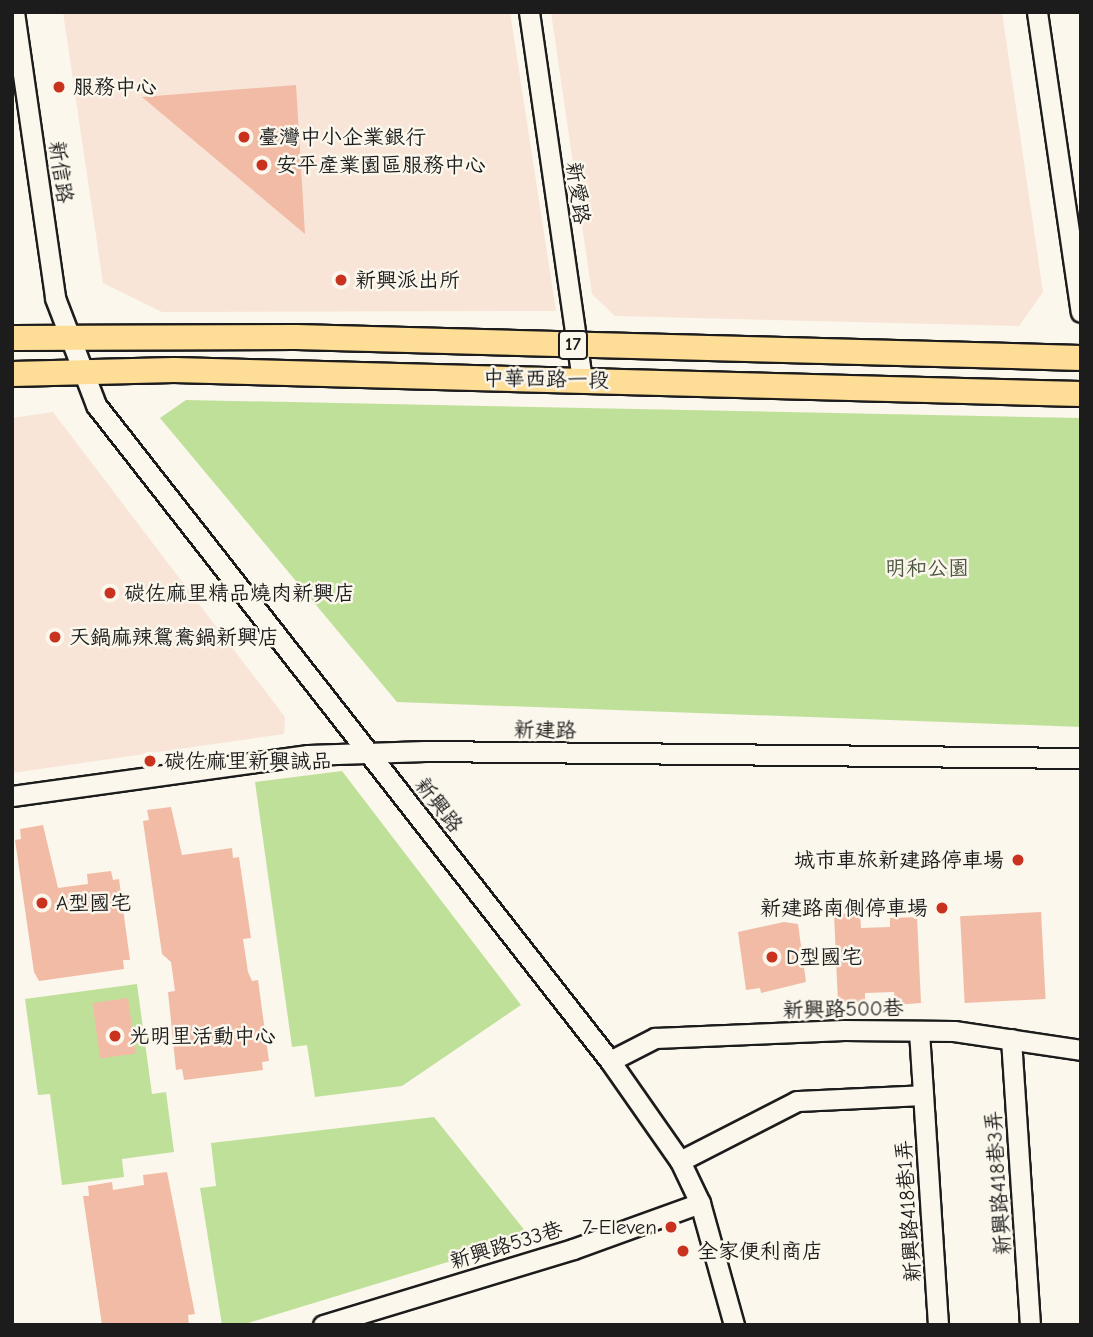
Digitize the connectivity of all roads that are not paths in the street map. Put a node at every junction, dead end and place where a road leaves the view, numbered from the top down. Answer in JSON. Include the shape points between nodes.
{"nodes":[{"id":1,"x":14,"y":12,"type":"edge"},
{"id":2,"x":529,"y":12,"type":"edge"},
{"id":3,"x":1037,"y":12,"type":"edge"},
{"id":4,"x":1081,"y":312,"type":"edge"},
{"id":5,"x":66,"y":336,"type":"junction"},
{"id":6,"x":12,"y":338,"type":"edge"},
{"id":7,"x":578,"y":345,"type":"junction"},
{"id":8,"x":1081,"y":358,"type":"edge"},
{"id":9,"x":80,"y":368,"type":"junction"},
{"id":10,"x":12,"y":374,"type":"edge"},
{"id":11,"x":582,"y":380,"type":"junction"},
{"id":12,"x":1081,"y":394,"type":"edge"},
{"id":13,"x":366,"y":753,"type":"junction"},
{"id":14,"x":1081,"y":758,"type":"edge"},
{"id":15,"x":12,"y":796,"type":"edge"},
{"id":16,"x":919,"y":1031,"type":"junction"},
{"id":17,"x":1012,"y":1039,"type":"junction"},
{"id":18,"x":1081,"y":1050,"type":"edge"},
{"id":19,"x":610,"y":1061,"type":"junction"},
{"id":20,"x":923,"y":1095,"type":"junction"},
{"id":21,"x":680,"y":1161,"type":"junction"},
{"id":22,"x":700,"y":1203,"type":"junction"},
{"id":23,"x":323,"y":1325,"type":"edge"},
{"id":24,"x":734,"y":1325,"type":"edge"},
{"id":25,"x":938,"y":1325,"type":"edge"},
{"id":26,"x":1030,"y":1325,"type":"edge"}],
"edges":[{"from":1,"to":5,"type":"street","name":"新信路","via":[[55,298]]},
{"from":2,"to":7,"type":"street","name":"新愛路"},
{"from":3,"to":4,"type":"street"},
{"from":5,"to":6,"type":"main road","name":"中華西路一段","number":"17"},
{"from":5,"to":7,"type":"main road","name":"中華西路一段","number":"17"},
{"from":5,"to":9,"type":"street","name":"新興路"},
{"from":7,"to":8,"type":"main road","name":"中華西路一段","number":"17"},
{"from":7,"to":11,"type":"street","name":"新愛路"},
{"from":9,"to":10,"type":"main road","name":"中華西路一段","number":"17"},
{"from":9,"to":11,"type":"main road","name":"中華西路一段","number":"17"},
{"from":9,"to":13,"type":"street","name":"新興路","via":[[96,405]]},
{"from":11,"to":12,"type":"main road","name":"中華西路一段","number":"17"},
{"from":13,"to":14,"type":"street","name":"新建路"},
{"from":13,"to":15,"type":"street","name":"新建路","via":[[308,755]]},
{"from":13,"to":19,"type":"street","name":"新興路"},
{"from":16,"to":17,"type":"street","name":"新興路500巷"},
{"from":16,"to":19,"type":"street","name":"新興路500巷","via":[[655,1038]]},
{"from":16,"to":20,"type":"street","name":"新興路418巷1弄"},
{"from":17,"to":18,"type":"street","name":"新興路500巷"},
{"from":17,"to":26,"type":"street","name":"新興路418巷3弄"},
{"from":19,"to":21,"type":"street","name":"新興路"},
{"from":20,"to":21,"type":"street","via":[[796,1101]]},
{"from":20,"to":25,"type":"street","name":"新興路418巷1弄"},
{"from":21,"to":22,"type":"street","name":"新興路"},
{"from":22,"to":23,"type":"street","name":"新興路533巷","via":[[573,1249]]},
{"from":22,"to":24,"type":"street","name":"新興路"}]}
